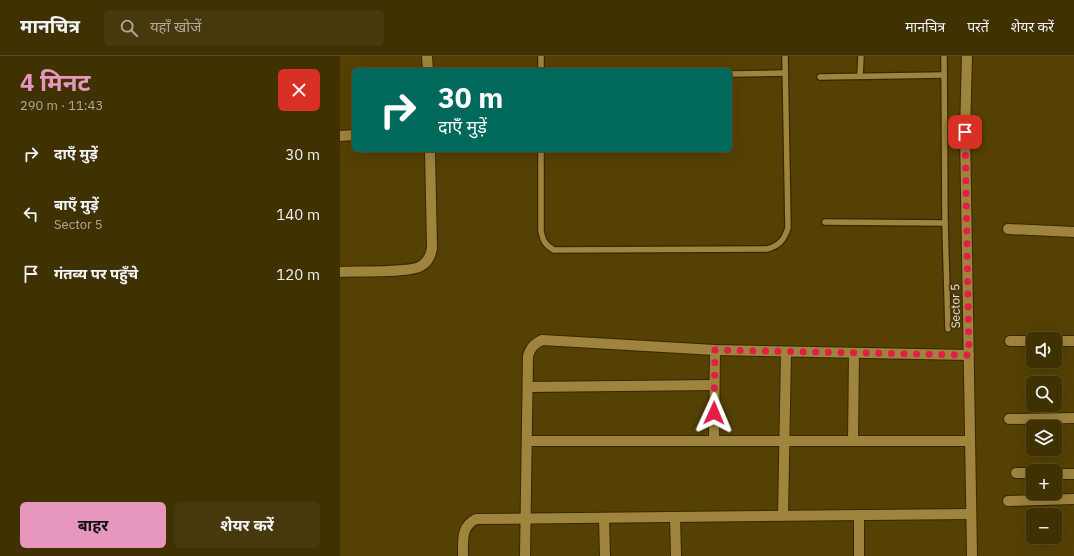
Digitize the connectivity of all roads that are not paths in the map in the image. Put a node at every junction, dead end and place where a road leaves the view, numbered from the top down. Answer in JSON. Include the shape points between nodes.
{"nodes":[{"id":1,"x":427,"y":56,"type":"edge"},
{"id":2,"x":541,"y":56,"type":"edge"},
{"id":3,"x":785,"y":56,"type":"edge"},
{"id":4,"x":861,"y":56,"type":"edge"},
{"id":5,"x":944,"y":56,"type":"edge"},
{"id":6,"x":967,"y":56,"type":"edge"},
{"id":7,"x":428,"y":68,"type":"edge"},
{"id":8,"x":541,"y":68,"type":"edge"},
{"id":9,"x":785,"y":73,"type":"junction"},
{"id":10,"x":732,"y":74,"type":"edge"},
{"id":11,"x":944,"y":75,"type":"junction"},
{"id":12,"x":860,"y":76,"type":"junction"},
{"id":13,"x":820,"y":77,"type":"dead end"},
{"id":14,"x":352,"y":135,"type":"edge"},
{"id":15,"x":340,"y":136,"type":"edge"},
{"id":16,"x":430,"y":152,"type":"edge"},
{"id":17,"x":541,"y":152,"type":"edge"},
{"id":18,"x":825,"y":222,"type":"dead end"},
{"id":19,"x":945,"y":223,"type":"junction"},
{"id":20,"x":1008,"y":229,"type":"dead end"},
{"id":21,"x":1074,"y":232,"type":"edge"},
{"id":22,"x":340,"y":272,"type":"edge"},
{"id":23,"x":948,"y":329,"type":"dead end"},
{"id":24,"x":1010,"y":341,"type":"dead end"},
{"id":25,"x":1026,"y":341,"type":"edge"},
{"id":26,"x":1062,"y":341,"type":"edge"},
{"id":27,"x":1074,"y":341,"type":"edge"},
{"id":28,"x":715,"y":350,"type":"junction"},
{"id":29,"x":786,"y":352,"type":"junction"},
{"id":30,"x":854,"y":353,"type":"junction"},
{"id":31,"x":969,"y":355,"type":"junction"},
{"id":32,"x":714,"y":385,"type":"junction"},
{"id":33,"x":528,"y":387,"type":"junction"},
{"id":34,"x":1074,"y":418,"type":"edge"},
{"id":35,"x":1009,"y":419,"type":"dead end"},
{"id":36,"x":527,"y":441,"type":"junction"},
{"id":37,"x":714,"y":441,"type":"junction"},
{"id":38,"x":970,"y":441,"type":"junction"},
{"id":39,"x":784,"y":442,"type":"junction"},
{"id":40,"x":853,"y":442,"type":"junction"},
{"id":41,"x":1016,"y":473,"type":"dead end"},
{"id":42,"x":1026,"y":473,"type":"edge"},
{"id":43,"x":1062,"y":474,"type":"edge"},
{"id":44,"x":1074,"y":474,"type":"edge"},
{"id":45,"x":1074,"y":499,"type":"edge"},
{"id":46,"x":1008,"y":501,"type":"dead end"},
{"id":47,"x":971,"y":514,"type":"junction"},
{"id":48,"x":859,"y":515,"type":"junction"},
{"id":49,"x":783,"y":516,"type":"junction"},
{"id":50,"x":676,"y":517,"type":"junction"},
{"id":51,"x":604,"y":518,"type":"junction"},
{"id":52,"x":526,"y":519,"type":"junction"},
{"id":53,"x":463,"y":556,"type":"edge"},
{"id":54,"x":524,"y":556,"type":"edge"},
{"id":55,"x":605,"y":556,"type":"edge"},
{"id":56,"x":676,"y":556,"type":"edge"},
{"id":57,"x":859,"y":556,"type":"edge"},
{"id":58,"x":972,"y":556,"type":"edge"}],
"edges":[{"from":1,"to":7,"type":"street"},
{"from":2,"to":8,"type":"lane"},
{"from":3,"to":9,"type":"lane"},
{"from":4,"to":12,"type":"lane"},
{"from":5,"to":11,"type":"lane"},
{"from":6,"to":31,"type":"street","name":"Sector 5","via":[[965,132]]},
{"from":9,"to":10,"type":"lane"},
{"from":9,"to":17,"type":"lane","via":[[788,228],[785,237],[776,247],[554,250],[543,241]]},
{"from":11,"to":12,"type":"lane"},
{"from":11,"to":19,"type":"lane"},
{"from":12,"to":13,"type":"lane"},
{"from":14,"to":15,"type":"street"},
{"from":16,"to":22,"type":"street","via":[[432,248],[429,259],[423,265],[411,269]]},
{"from":18,"to":19,"type":"lane"},
{"from":19,"to":23,"type":"lane"},
{"from":20,"to":21,"type":"street"},
{"from":24,"to":25,"type":"street"},
{"from":26,"to":27,"type":"street"},
{"from":28,"to":29,"type":"street"},
{"from":28,"to":32,"type":"street"},
{"from":28,"to":33,"type":"street","via":[[542,340],[530,349]]},
{"from":29,"to":30,"type":"street"},
{"from":29,"to":39,"type":"street"},
{"from":30,"to":31,"type":"street"},
{"from":30,"to":40,"type":"street"},
{"from":31,"to":38,"type":"street","name":"Sector 5"},
{"from":32,"to":33,"type":"street"},
{"from":32,"to":37,"type":"street"},
{"from":33,"to":36,"type":"street"},
{"from":34,"to":35,"type":"street"},
{"from":36,"to":37,"type":"street"},
{"from":36,"to":52,"type":"street"},
{"from":37,"to":39,"type":"street"},
{"from":38,"to":40,"type":"street"},
{"from":38,"to":47,"type":"street","name":"Sector 5"},
{"from":39,"to":40,"type":"street"},
{"from":39,"to":49,"type":"street"},
{"from":41,"to":42,"type":"street"},
{"from":43,"to":44,"type":"street"},
{"from":45,"to":46,"type":"street"},
{"from":47,"to":48,"type":"street"},
{"from":47,"to":58,"type":"street","name":"Sector 5"},
{"from":48,"to":49,"type":"street"},
{"from":48,"to":57,"type":"street"},
{"from":49,"to":50,"type":"street"},
{"from":50,"to":51,"type":"street"},
{"from":50,"to":56,"type":"street"},
{"from":51,"to":52,"type":"street"},
{"from":51,"to":55,"type":"street"},
{"from":52,"to":53,"type":"street","via":[[476,519],[470,522],[463,536]]},
{"from":52,"to":54,"type":"street"}]}
